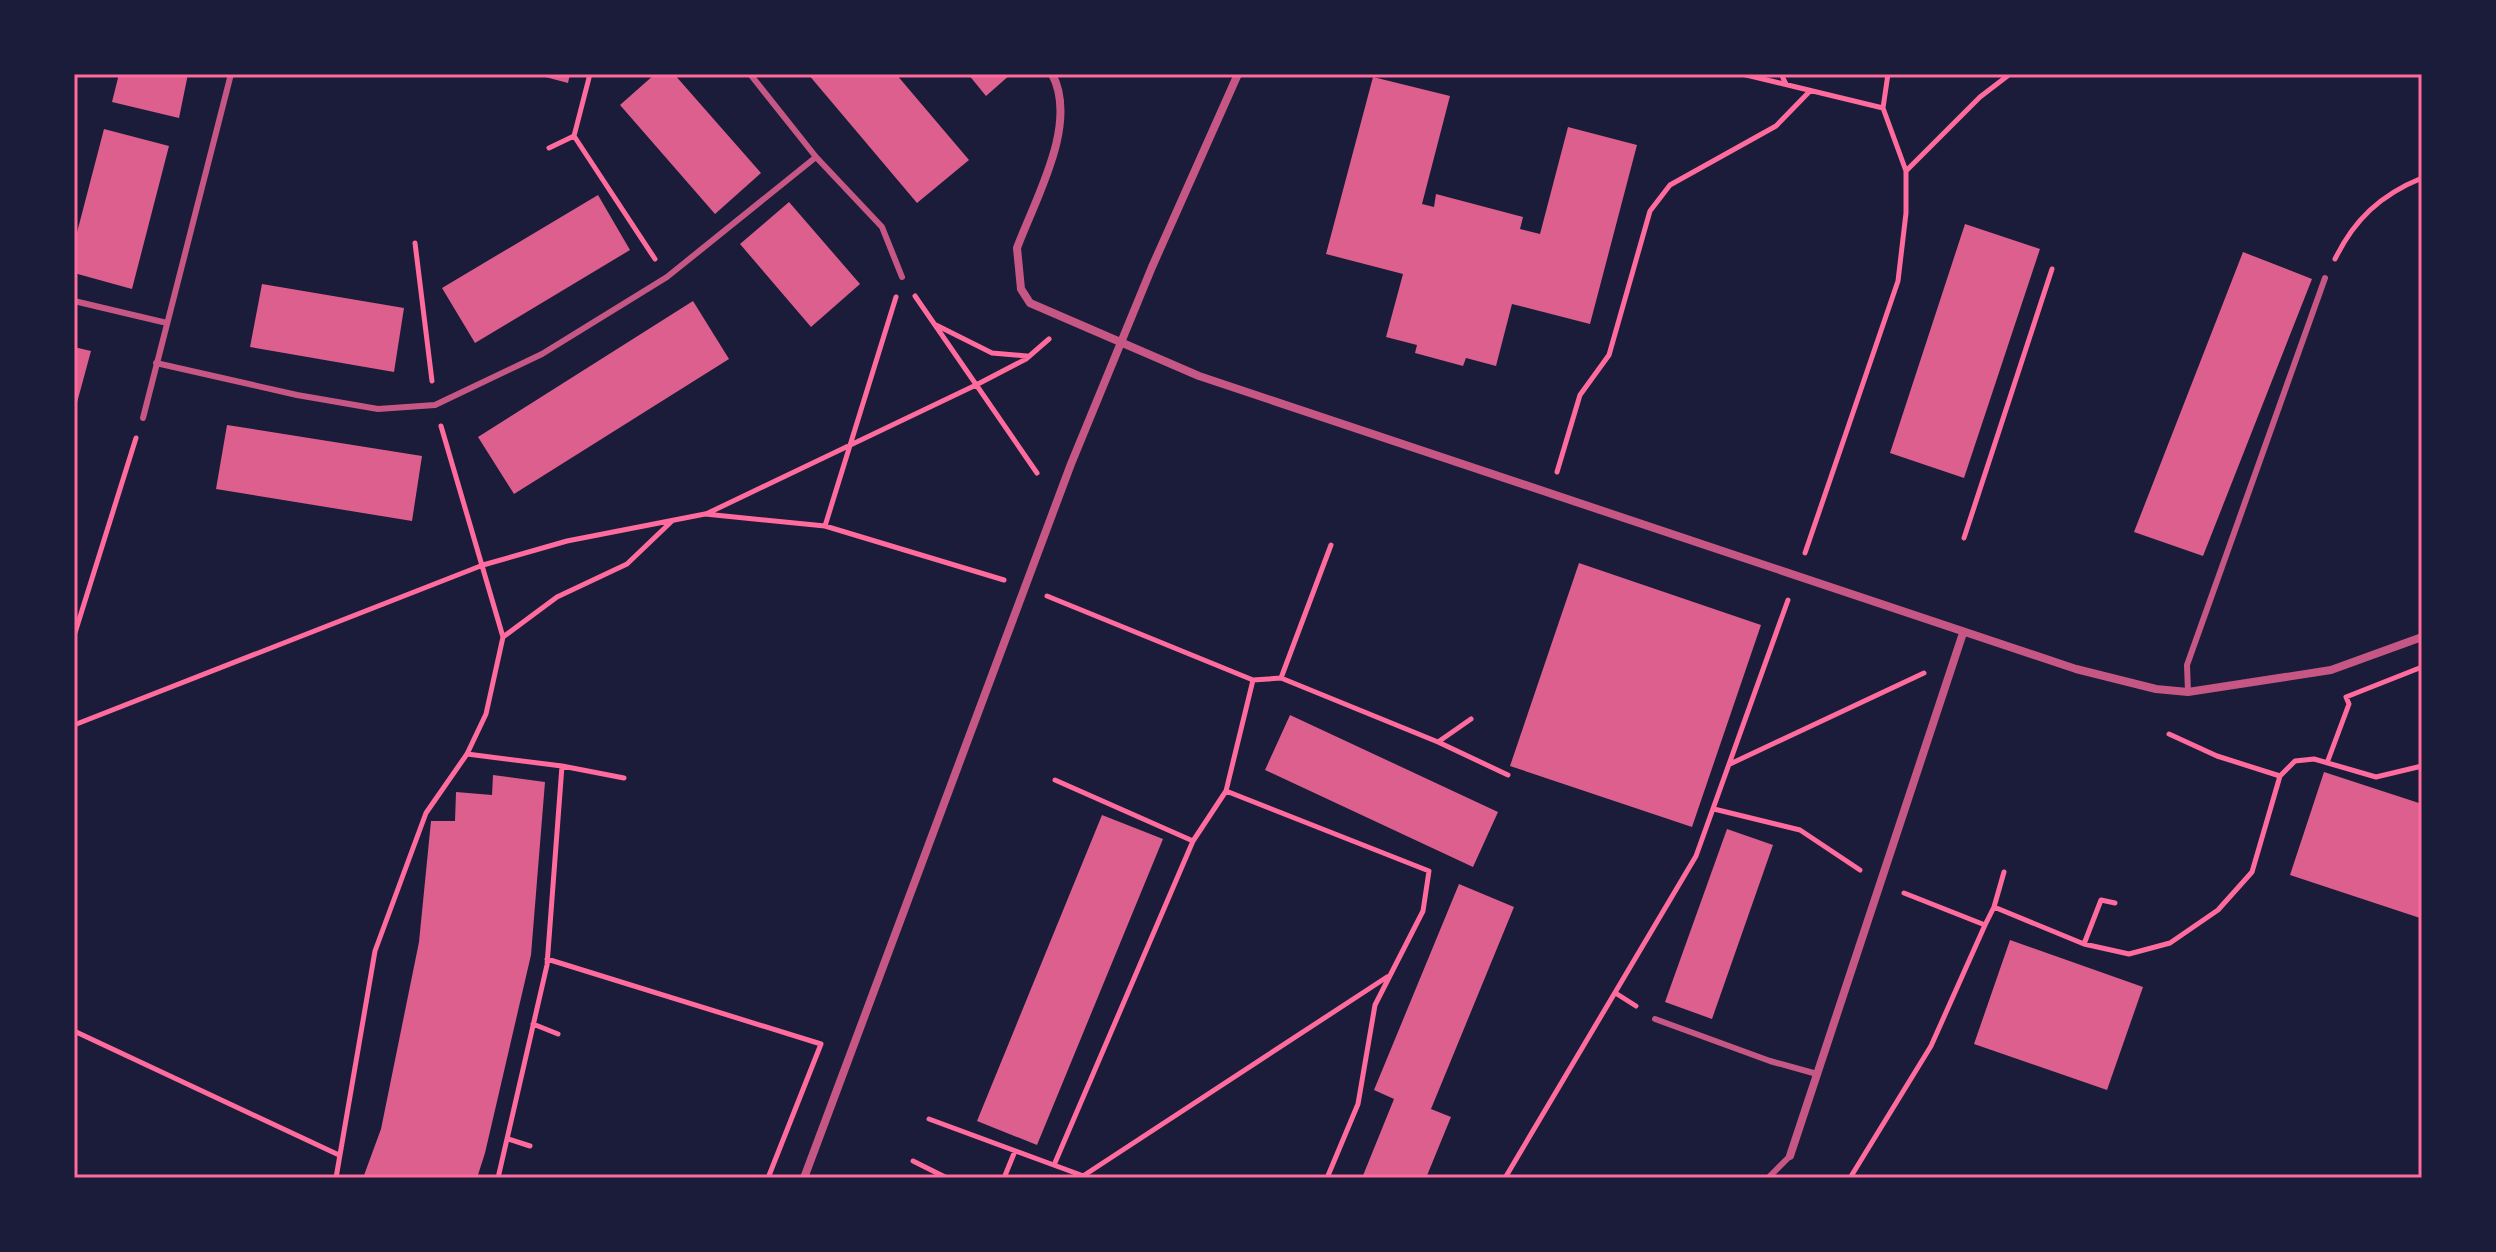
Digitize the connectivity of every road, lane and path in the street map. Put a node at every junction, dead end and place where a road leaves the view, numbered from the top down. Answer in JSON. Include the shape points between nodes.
{"nodes":[{"id":1,"x":231,"y":74,"type":"edge"},
{"id":2,"x":590,"y":74,"type":"edge"},
{"id":3,"x":750,"y":74,"type":"edge"},
{"id":4,"x":1052,"y":74,"type":"edge"},
{"id":5,"x":1238,"y":74,"type":"edge"},
{"id":6,"x":1742,"y":74,"type":"edge"},
{"id":7,"x":1781,"y":74,"type":"edge"},
{"id":8,"x":1888,"y":74,"type":"edge"},
{"id":9,"x":2010,"y":74,"type":"edge"},
{"id":10,"x":1787,"y":85,"type":"junction"},
{"id":11,"x":1810,"y":91,"type":"junction"},
{"id":12,"x":1883,"y":108,"type":"junction"},
{"id":13,"x":574,"y":136,"type":"junction"},
{"id":14,"x":549,"y":148,"type":"dead end"},
{"id":15,"x":816,"y":157,"type":"junction"},
{"id":16,"x":1906,"y":171,"type":"junction"},
{"id":17,"x":2422,"y":178,"type":"edge"},
{"id":18,"x":415,"y":243,"type":"dead end"},
{"id":19,"x":2052,"y":269,"type":"dead end"},
{"id":20,"x":667,"y":277,"type":"junction"},
{"id":21,"x":902,"y":277,"type":"junction"},
{"id":22,"x":2325,"y":278,"type":"joint"},
{"id":23,"x":74,"y":301,"type":"edge"},
{"id":24,"x":1068,"y":322,"type":"junction"},
{"id":25,"x":167,"y":323,"type":"junction"},
{"id":26,"x":935,"y":325,"type":"junction"},
{"id":27,"x":1121,"y":343,"type":"junction"},
{"id":28,"x":1029,"y":356,"type":"junction"},
{"id":29,"x":156,"y":363,"type":"junction"},
{"id":30,"x":976,"y":385,"type":"junction"},
{"id":31,"x":435,"y":405,"type":"junction"},
{"id":32,"x":143,"y":418,"type":"joint"},
{"id":33,"x":850,"y":442,"type":"junction"},
{"id":34,"x":1037,"y":473,"type":"dead end"},
{"id":35,"x":1551,"y":491,"type":"junction"},
{"id":36,"x":705,"y":514,"type":"junction"},
{"id":37,"x":672,"y":521,"type":"junction"},
{"id":38,"x":825,"y":526,"type":"junction"},
{"id":39,"x":1964,"y":538,"type":"dead end"},
{"id":40,"x":1331,"y":545,"type":"dead end"},
{"id":41,"x":483,"y":565,"type":"junction"},
{"id":42,"x":1797,"y":576,"type":"junction"},
{"id":43,"x":1026,"y":587,"type":"junction"},
{"id":44,"x":1963,"y":633,"type":"junction"},
{"id":45,"x":74,"y":636,"type":"edge"},
{"id":46,"x":503,"y":637,"type":"junction"},
{"id":47,"x":2422,"y":637,"type":"edge"},
{"id":48,"x":1956,"y":658,"type":"junction"},
{"id":49,"x":2422,"y":667,"type":"edge"},
{"id":50,"x":1281,"y":678,"type":"junction"},
{"id":51,"x":1253,"y":680,"type":"junction"},
{"id":52,"x":2188,"y":692,"type":"junction"},
{"id":53,"x":1471,"y":719,"type":"dead end"},
{"id":54,"x":74,"y":725,"type":"edge"},
{"id":55,"x":2169,"y":734,"type":"dead end"},
{"id":56,"x":1438,"y":742,"type":"junction"},
{"id":57,"x":467,"y":754,"type":"junction"},
{"id":58,"x":2327,"y":763,"type":"junction"},
{"id":59,"x":1729,"y":765,"type":"junction"},
{"id":60,"x":562,"y":766,"type":"junction"},
{"id":61,"x":2422,"y":766,"type":"edge"},
{"id":62,"x":1508,"y":775,"type":"dead end"},
{"id":63,"x":2280,"y":776,"type":"junction"},
{"id":64,"x":624,"y":778,"type":"dead end"},
{"id":65,"x":1055,"y":780,"type":"dead end"},
{"id":66,"x":1226,"y":791,"type":"junction"},
{"id":67,"x":1714,"y":809,"type":"junction"},
{"id":68,"x":1193,"y":841,"type":"junction"},
{"id":69,"x":2004,"y":872,"type":"dead end"},
{"id":70,"x":1882,"y":884,"type":"junction"},
{"id":71,"x":2115,"y":903,"type":"dead end"},
{"id":72,"x":1994,"y":907,"type":"junction"},
{"id":73,"x":1985,"y":925,"type":"junction"},
{"id":74,"x":2084,"y":944,"type":"junction"},
{"id":75,"x":547,"y":959,"type":"junction"},
{"id":76,"x":1388,"y":977,"type":"junction"},
{"id":77,"x":1655,"y":1019,"type":"dead end"},
{"id":78,"x":533,"y":1024,"type":"junction"},
{"id":79,"x":74,"y":1031,"type":"edge"},
{"id":80,"x":558,"y":1034,"type":"dead end"},
{"id":81,"x":1817,"y":1074,"type":"junction"},
{"id":82,"x":929,"y":1119,"type":"dead end"},
{"id":83,"x":508,"y":1139,"type":"junction"},
{"id":84,"x":530,"y":1146,"type":"dead end"},
{"id":85,"x":1015,"y":1151,"type":"junction"},
{"id":86,"x":339,"y":1155,"type":"junction"},
{"id":87,"x":1790,"y":1156,"type":"joint"},
{"id":88,"x":913,"y":1161,"type":"dead end"},
{"id":89,"x":1054,"y":1165,"type":"junction"},
{"id":90,"x":1086,"y":1177,"type":"edge"},
{"id":91,"x":336,"y":1178,"type":"edge"},
{"id":92,"x":498,"y":1178,"type":"edge"},
{"id":93,"x":768,"y":1178,"type":"edge"},
{"id":94,"x":804,"y":1178,"type":"edge"},
{"id":95,"x":947,"y":1178,"type":"edge"},
{"id":96,"x":1004,"y":1178,"type":"edge"},
{"id":97,"x":1327,"y":1178,"type":"edge"},
{"id":98,"x":1505,"y":1178,"type":"edge"},
{"id":99,"x":1768,"y":1178,"type":"edge"},
{"id":100,"x":1850,"y":1178,"type":"edge"}],
"edges":[{"from":1,"to":25,"type":"lane"},
{"from":2,"to":13,"type":"path"},
{"from":3,"to":15,"type":"lane"},
{"from":4,"to":24,"type":"street","via":[[1063,105],[1062,128],[1017,248],[1016,267],[1030,303]]},
{"from":5,"to":27,"type":"street"},
{"from":6,"to":10,"type":"path"},
{"from":7,"to":10,"type":"path"},
{"from":8,"to":12,"type":"path"},
{"from":9,"to":16,"type":"path"},
{"from":10,"to":11,"type":"path"},
{"from":11,"to":12,"type":"path"},
{"from":11,"to":35,"type":"path","via":[[1776,126],[1670,185],[1650,211],[1609,355],[1580,395]]},
{"from":12,"to":16,"type":"path"},
{"from":13,"to":14,"type":"path"},
{"from":13,"to":20,"type":"path"},
{"from":15,"to":20,"type":"lane"},
{"from":15,"to":21,"type":"lane","via":[[882,227]]},
{"from":16,"to":42,"type":"path","via":[[1898,281]]},
{"from":17,"to":22,"type":"path","via":[[2380,201],[2350,229]]},
{"from":18,"to":31,"type":"path"},
{"from":19,"to":39,"type":"path"},
{"from":20,"to":31,"type":"lane","via":[[542,354]]},
{"from":21,"to":26,"type":"path"},
{"from":21,"to":33,"type":"path"},
{"from":22,"to":52,"type":"lane","via":[[2187,665]]},
{"from":23,"to":25,"type":"lane"},
{"from":24,"to":27,"type":"street"},
{"from":24,"to":28,"type":"path"},
{"from":25,"to":29,"type":"lane"},
{"from":26,"to":28,"type":"path","via":[[992,353]]},
{"from":26,"to":30,"type":"path"},
{"from":27,"to":35,"type":"street","via":[[1199,376]]},
{"from":27,"to":43,"type":"street"},
{"from":28,"to":30,"type":"path"},
{"from":29,"to":31,"type":"lane","via":[[378,409]]},
{"from":29,"to":32,"type":"lane"},
{"from":30,"to":33,"type":"path"},
{"from":30,"to":34,"type":"path"},
{"from":31,"to":41,"type":"path"},
{"from":32,"to":45,"type":"path"},
{"from":33,"to":36,"type":"path"},
{"from":33,"to":38,"type":"path"},
{"from":35,"to":42,"type":"street"},
{"from":36,"to":37,"type":"path"},
{"from":36,"to":38,"type":"path"},
{"from":37,"to":41,"type":"path","via":[[567,541]]},
{"from":37,"to":46,"type":"path","via":[[627,564],[557,597]]},
{"from":38,"to":43,"type":"path"},
{"from":40,"to":50,"type":"path"},
{"from":41,"to":46,"type":"path"},
{"from":41,"to":54,"type":"path"},
{"from":42,"to":44,"type":"street"},
{"from":42,"to":59,"type":"path"},
{"from":43,"to":51,"type":"path"},
{"from":43,"to":94,"type":"street"},
{"from":44,"to":48,"type":"street"},
{"from":44,"to":52,"type":"street","via":[[2076,669]]},
{"from":46,"to":57,"type":"path","via":[[486,714]]},
{"from":47,"to":52,"type":"street","via":[[2331,670]]},
{"from":48,"to":59,"type":"path"},
{"from":48,"to":70,"type":"street"},
{"from":49,"to":58,"type":"path","via":[[2346,697],[2349,704]]},
{"from":50,"to":51,"type":"path"},
{"from":50,"to":56,"type":"path"},
{"from":51,"to":66,"type":"path"},
{"from":53,"to":56,"type":"path"},
{"from":55,"to":63,"type":"path"},
{"from":56,"to":62,"type":"path"},
{"from":57,"to":60,"type":"path"},
{"from":57,"to":86,"type":"path","via":[[426,813],[375,951]]},
{"from":58,"to":61,"type":"path","via":[[2376,777]]},
{"from":58,"to":63,"type":"path","via":[[2295,761]]},
{"from":59,"to":67,"type":"path"},
{"from":60,"to":64,"type":"path"},
{"from":60,"to":75,"type":"path"},
{"from":63,"to":74,"type":"path","via":[[2252,872],[2218,910],[2170,943],[2129,954]]},
{"from":65,"to":68,"type":"path"},
{"from":66,"to":68,"type":"path"},
{"from":66,"to":76,"type":"path","via":[[1429,871],[1423,911]]},
{"from":67,"to":70,"type":"path","via":[[1800,830]]},
{"from":67,"to":98,"type":"path","via":[[1696,856]]},
{"from":68,"to":89,"type":"path"},
{"from":69,"to":72,"type":"path"},
{"from":70,"to":73,"type":"path"},
{"from":70,"to":81,"type":"street"},
{"from":71,"to":74,"type":"path","via":[[2101,900]]},
{"from":72,"to":73,"type":"path"},
{"from":72,"to":74,"type":"path"},
{"from":73,"to":100,"type":"path","via":[[1931,1046]]},
{"from":75,"to":78,"type":"path"},
{"from":75,"to":93,"type":"path","via":[[821,1044]]},
{"from":76,"to":90,"type":"path"},
{"from":76,"to":97,"type":"path","via":[[1375,1005],[1358,1104]]},
{"from":77,"to":81,"type":"lane"},
{"from":78,"to":80,"type":"path"},
{"from":78,"to":83,"type":"path"},
{"from":79,"to":86,"type":"path"},
{"from":81,"to":87,"type":"street"},
{"from":82,"to":85,"type":"path"},
{"from":83,"to":84,"type":"path"},
{"from":83,"to":92,"type":"path"},
{"from":85,"to":89,"type":"path"},
{"from":85,"to":96,"type":"path"},
{"from":86,"to":91,"type":"path"},
{"from":87,"to":99,"type":"lane"},
{"from":88,"to":95,"type":"path"},
{"from":89,"to":90,"type":"path"}]}
